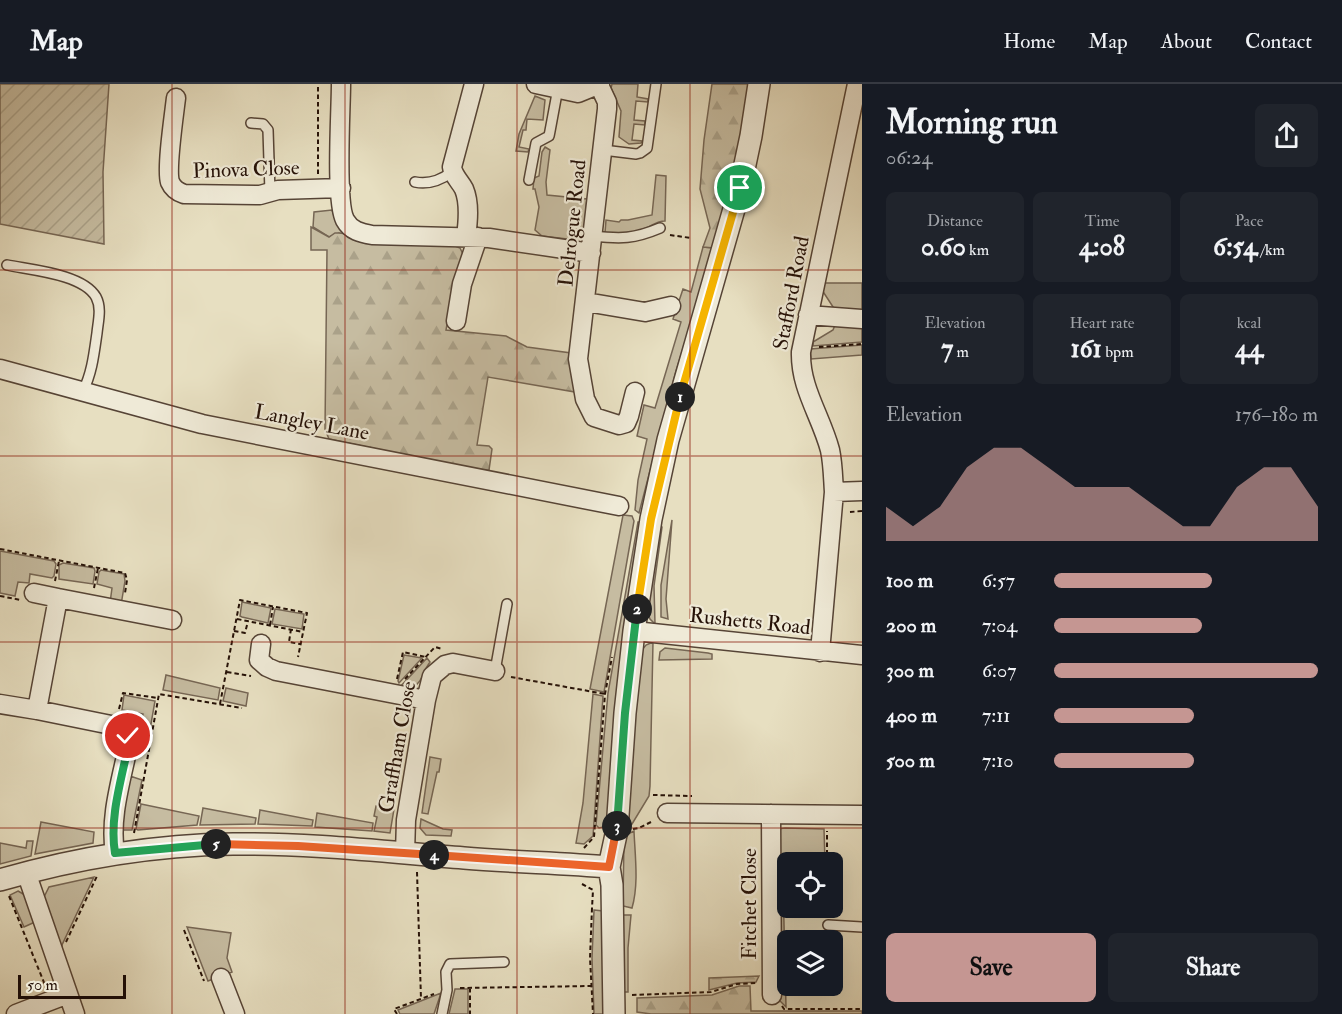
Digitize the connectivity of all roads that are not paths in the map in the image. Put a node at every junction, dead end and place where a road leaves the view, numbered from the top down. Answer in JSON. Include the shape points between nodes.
{"nodes":[{"id":1,"x":341,"y":84,"type":"edge"},
{"id":2,"x":474,"y":84,"type":"edge"},
{"id":3,"x":536,"y":84,"type":"edge"},
{"id":4,"x":656,"y":84,"type":"edge"},
{"id":5,"x":759,"y":84,"type":"edge"},
{"id":6,"x":857,"y":84,"type":"edge"},
{"id":7,"x":599,"y":85,"type":"edge"},
{"id":8,"x":558,"y":88,"type":"junction"},
{"id":9,"x":176,"y":98,"type":"dead end"},
{"id":10,"x":856,"y":113,"type":"edge"},
{"id":11,"x":251,"y":123,"type":"dead end"},
{"id":12,"x":603,"y":150,"type":"junction"},
{"id":13,"x":452,"y":172,"type":"junction"},
{"id":14,"x":529,"y":180,"type":"dead end"},
{"id":15,"x":415,"y":182,"type":"dead end"},
{"id":16,"x":341,"y":188,"type":"junction"},
{"id":17,"x":270,"y":192,"type":"junction"},
{"id":18,"x":660,"y":228,"type":"road end"},
{"id":19,"x":472,"y":237,"type":"junction"},
{"id":20,"x":592,"y":244,"type":"junction"},
{"id":21,"x":7,"y":265,"type":"dead end"},
{"id":22,"x":586,"y":302,"type":"junction"},
{"id":23,"x":670,"y":306,"type":"dead end"},
{"id":24,"x":808,"y":315,"type":"junction"},
{"id":25,"x":862,"y":319,"type":"edge"},
{"id":26,"x":456,"y":321,"type":"dead end"},
{"id":27,"x":0,"y":369,"type":"edge"},
{"id":28,"x":82,"y":391,"type":"junction"},
{"id":29,"x":635,"y":393,"type":"dead end"},
{"id":30,"x":862,"y":491,"type":"edge"},
{"id":31,"x":834,"y":492,"type":"junction"},
{"id":32,"x":619,"y":506,"type":"dead end"},
{"id":33,"x":34,"y":593,"type":"dead end"},
{"id":34,"x":55,"y":597,"type":"junction"},
{"id":35,"x":507,"y":604,"type":"dead end"},
{"id":36,"x":172,"y":621,"type":"dead end"},
{"id":37,"x":634,"y":631,"type":"junction"},
{"id":38,"x":261,"y":644,"type":"dead end"},
{"id":39,"x":820,"y":652,"type":"junction"},
{"id":40,"x":862,"y":655,"type":"edge"},
{"id":41,"x":495,"y":671,"type":"joint"},
{"id":42,"x":426,"y":700,"type":"junction"},
{"id":43,"x":0,"y":704,"type":"edge"},
{"id":44,"x":37,"y":710,"type":"junction"},
{"id":45,"x":667,"y":813,"type":"dead end"},
{"id":46,"x":771,"y":814,"type":"junction"},
{"id":47,"x":862,"y":815,"type":"edge"},
{"id":48,"x":115,"y":853,"type":"junction"},
{"id":49,"x":410,"y":861,"type":"junction"},
{"id":50,"x":609,"y":867,"type":"junction"},
{"id":51,"x":26,"y":872,"type":"junction"},
{"id":52,"x":2,"y":879,"type":"edge"},
{"id":53,"x":828,"y":925,"type":"dead end"},
{"id":54,"x":862,"y":927,"type":"edge"},
{"id":55,"x":504,"y":962,"type":"dead end"},
{"id":56,"x":213,"y":981,"type":"road end"},
{"id":57,"x":68,"y":994,"type":"junction"},
{"id":58,"x":772,"y":994,"type":"road end"},
{"id":59,"x":614,"y":1005,"type":"edge"},
{"id":60,"x":16,"y":1014,"type":"edge"},
{"id":61,"x":75,"y":1014,"type":"edge"},
{"id":62,"x":235,"y":1014,"type":"edge"},
{"id":63,"x":442,"y":1014,"type":"edge"}],
"edges":[{"from":1,"to":16,"type":"street"},
{"from":2,"to":13,"type":"street"},
{"from":3,"to":8,"type":"street"},
{"from":4,"to":12,"type":"lane","name":"Delrogue Road","via":[[647,148],[636,154]]},
{"from":5,"to":37,"type":"street","via":[[740,188],[663,460]]},
{"from":6,"to":10,"type":"street","name":"Stafford Road"},
{"from":7,"to":8,"type":"street","via":[[578,93]]},
{"from":7,"to":12,"type":"street","name":"Delrogue Road","via":[[607,102]]},
{"from":8,"to":14,"type":"lane","via":[[549,136],[536,143]]},
{"from":9,"to":17,"type":"street","name":"Pinova Close","via":[[169,176],[173,188],[184,194]]},
{"from":10,"to":24,"type":"street","name":"Stafford Road"},
{"from":11,"to":17,"type":"lane","via":[[263,124],[268,130]]},
{"from":12,"to":20,"type":"street","name":"Delrogue Road"},
{"from":13,"to":15,"type":"lane","via":[[436,181]]},
{"from":13,"to":19,"type":"street","via":[[466,197]]},
{"from":16,"to":17,"type":"street","name":"Pinova Close"},
{"from":16,"to":19,"type":"street","via":[[340,203],[346,222],[361,233]]},
{"from":18,"to":20,"type":"lane","via":[[638,237]]},
{"from":19,"to":20,"type":"street"},
{"from":19,"to":26,"type":"street"},
{"from":20,"to":22,"type":"street","name":"Delrogue Road"},
{"from":21,"to":28,"type":"lane","via":[[73,279],[96,297],[99,310],[94,356]]},
{"from":22,"to":23,"type":"street","name":"Delrogue Road","via":[[645,312]]},
{"from":22,"to":29,"type":"street","name":"Delrogue Road","via":[[578,359],[590,412],[598,419],[626,423]]},
{"from":24,"to":25,"type":"street"},
{"from":24,"to":31,"type":"street","name":"Stafford Road","via":[[801,352],[803,381],[830,449]]},
{"from":27,"to":28,"type":"street","name":"Langley Lane"},
{"from":28,"to":32,"type":"street","name":"Langley Lane","via":[[202,424]]},
{"from":30,"to":31,"type":"street"},
{"from":31,"to":39,"type":"street","name":"Stafford Road"},
{"from":33,"to":34,"type":"street"},
{"from":34,"to":36,"type":"street"},
{"from":34,"to":44,"type":"street"},
{"from":35,"to":41,"type":"lane","name":"Graffham Close"},
{"from":37,"to":39,"type":"street","name":"Rushetts Road"},
{"from":37,"to":50,"type":"street","via":[[616,830]]},
{"from":38,"to":42,"type":"street","via":[[259,660],[276,671]]},
{"from":39,"to":40,"type":"street","name":"Rushetts Road"},
{"from":41,"to":42,"type":"street","name":"Graffham Close","via":[[461,663],[445,665],[432,676]]},
{"from":42,"to":49,"type":"street","name":"Graffham Close","via":[[406,820]]},
{"from":43,"to":44,"type":"street"},
{"from":44,"to":48,"type":"street","via":[[116,726],[128,736],[114,821]]},
{"from":45,"to":46,"type":"street"},
{"from":46,"to":47,"type":"street"},
{"from":46,"to":58,"type":"street","name":"Fitchet Close"},
{"from":48,"to":49,"type":"street","via":[[234,844]]},
{"from":48,"to":51,"type":"street"},
{"from":49,"to":50,"type":"street"},
{"from":50,"to":59,"type":"street"},
{"from":51,"to":52,"type":"street"},
{"from":51,"to":57,"type":"street"},
{"from":53,"to":54,"type":"lane"},
{"from":55,"to":63,"type":"lane","via":[[450,964]]},
{"from":56,"to":62,"type":"street"},
{"from":57,"to":60,"type":"street"},
{"from":57,"to":61,"type":"street"}]}
